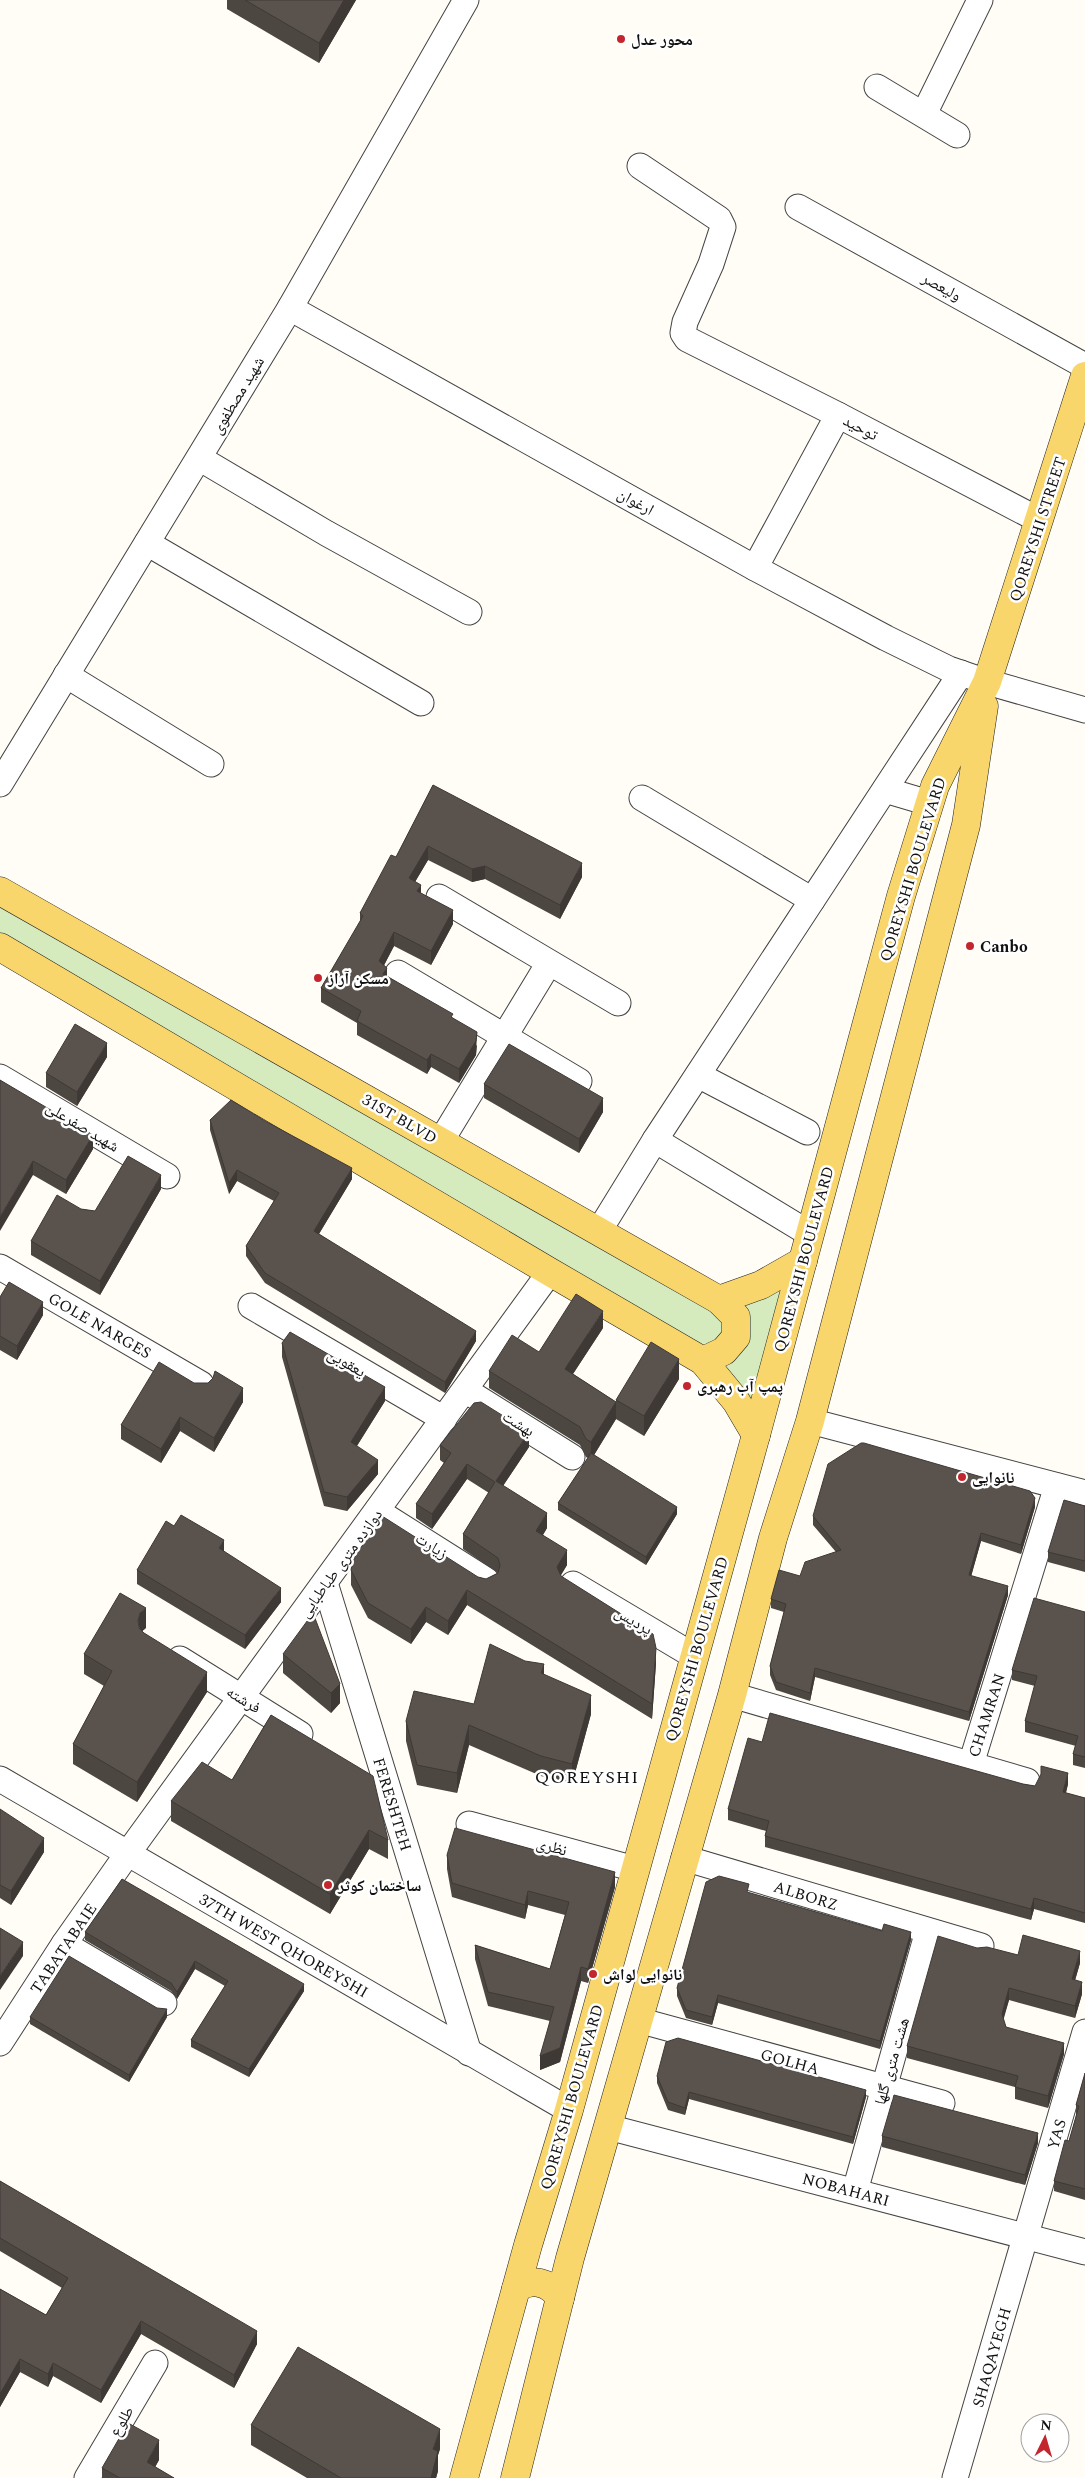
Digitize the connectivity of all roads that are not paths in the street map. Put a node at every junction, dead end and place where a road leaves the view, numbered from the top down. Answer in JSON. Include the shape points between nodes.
{"nodes":[{"id":1,"x":466,"y":0,"type":"edge"},
{"id":2,"x":980,"y":0,"type":"edge"},
{"id":3,"x":877,"y":87,"type":"dead end"},
{"id":4,"x":924,"y":114,"type":"junction"},
{"id":5,"x":957,"y":135,"type":"dead end"},
{"id":6,"x":640,"y":166,"type":"dead end"},
{"id":7,"x":798,"y":207,"type":"dead end"},
{"id":8,"x":290,"y":308,"type":"junction"},
{"id":9,"x":1085,"y":366,"type":"edge"},
{"id":10,"x":1085,"y":376,"type":"edge"},
{"id":11,"x":838,"y":415,"type":"junction"},
{"id":12,"x":1076,"y":424,"type":"edge"},
{"id":13,"x":199,"y":458,"type":"junction"},
{"id":14,"x":1039,"y":520,"type":"junction"},
{"id":15,"x":147,"y":543,"type":"junction"},
{"id":16,"x":755,"y":568,"type":"junction"},
{"id":17,"x":469,"y":612,"type":"dead end"},
{"id":18,"x":960,"y":673,"type":"junction"},
{"id":19,"x":66,"y":675,"type":"junction"},
{"id":20,"x":987,"y":682,"type":"junction"},
{"id":21,"x":421,"y":703,"type":"dead end"},
{"id":22,"x":1085,"y":710,"type":"edge"},
{"id":23,"x":211,"y":764,"type":"dead end"},
{"id":24,"x":0,"y":784,"type":"edge"},
{"id":25,"x":885,"y":790,"type":"junction"},
{"id":26,"x":642,"y":798,"type":"dead end"},
{"id":27,"x":929,"y":803,"type":"junction"},
{"id":28,"x":969,"y":813,"type":"junction"},
{"id":29,"x":0,"y":892,"type":"edge"},
{"id":30,"x":439,"y":897,"type":"dead end"},
{"id":31,"x":812,"y":900,"type":"junction"},
{"id":32,"x":0,"y":947,"type":"edge"},
{"id":33,"x":549,"y":962,"type":"junction"},
{"id":34,"x":398,"y":973,"type":"dead end"},
{"id":35,"x":618,"y":1003,"type":"dead end"},
{"id":36,"x":505,"y":1036,"type":"junction"},
{"id":37,"x":698,"y":1075,"type":"junction"},
{"id":38,"x":0,"y":1077,"type":"edge"},
{"id":39,"x":579,"y":1081,"type":"dead end"},
{"id":40,"x":807,"y":1132,"type":"dead end"},
{"id":41,"x":655,"y":1140,"type":"junction"},
{"id":42,"x":441,"y":1141,"type":"junction"},
{"id":43,"x":167,"y":1176,"type":"dead end"},
{"id":44,"x":599,"y":1231,"type":"junction"},
{"id":45,"x":810,"y":1234,"type":"junction"},
{"id":46,"x":803,"y":1261,"type":"junction"},
{"id":47,"x":0,"y":1267,"type":"edge"},
{"id":48,"x":550,"y":1272,"type":"junction"},
{"id":49,"x":719,"y":1300,"type":"junction"},
{"id":50,"x":251,"y":1306,"type":"dead end"},
{"id":51,"x":703,"y":1361,"type":"junction"},
{"id":52,"x":201,"y":1384,"type":"edge"},
{"id":53,"x":465,"y":1390,"type":"junction"},
{"id":54,"x":444,"y":1419,"type":"junction"},
{"id":55,"x":810,"y":1420,"type":"junction"},
{"id":56,"x":756,"y":1435,"type":"junction"},
{"id":57,"x":572,"y":1457,"type":"dead end"},
{"id":58,"x":1057,"y":1486,"type":"junction"},
{"id":59,"x":1085,"y":1493,"type":"edge"},
{"id":60,"x":377,"y":1511,"type":"junction"},
{"id":61,"x":486,"y":1580,"type":"edge"},
{"id":62,"x":325,"y":1583,"type":"junction"},
{"id":63,"x":573,"y":1584,"type":"edge"},
{"id":64,"x":160,"y":1646,"type":"edge"},
{"id":65,"x":694,"y":1656,"type":"junction"},
{"id":66,"x":732,"y":1695,"type":"junction"},
{"id":67,"x":242,"y":1698,"type":"junction"},
{"id":68,"x":323,"y":1748,"type":"edge"},
{"id":69,"x":971,"y":1764,"type":"junction"},
{"id":70,"x":356,"y":1768,"type":"edge"},
{"id":71,"x":0,"y":1779,"type":"edge"},
{"id":72,"x":1027,"y":1780,"type":"dead end"},
{"id":73,"x":388,"y":1787,"type":"junction"},
{"id":74,"x":470,"y":1824,"type":"dead end"},
{"id":75,"x":128,"y":1853,"type":"junction"},
{"id":76,"x":684,"y":1858,"type":"junction"},
{"id":77,"x":635,"y":1869,"type":"junction"},
{"id":78,"x":928,"y":1931,"type":"junction"},
{"id":79,"x":64,"y":1944,"type":"junction"},
{"id":80,"x":981,"y":1946,"type":"edge"},
{"id":81,"x":164,"y":2003,"type":"dead end"},
{"id":82,"x":638,"y":2020,"type":"junction"},
{"id":83,"x":1085,"y":2032,"type":"edge"},
{"id":84,"x":0,"y":2043,"type":"edge"},
{"id":85,"x":469,"y":2054,"type":"junction"},
{"id":86,"x":883,"y":2086,"type":"junction"},
{"id":87,"x":942,"y":2103,"type":"dead end"},
{"id":88,"x":569,"y":2110,"type":"junction"},
{"id":89,"x":608,"y":2127,"type":"junction"},
{"id":90,"x":855,"y":2191,"type":"junction"},
{"id":91,"x":1026,"y":2236,"type":"junction"},
{"id":92,"x":528,"y":2245,"type":"junction"},
{"id":93,"x":1085,"y":2252,"type":"edge"},
{"id":94,"x":570,"y":2258,"type":"junction"},
{"id":95,"x":516,"y":2288,"type":"junction"},
{"id":96,"x":560,"y":2298,"type":"junction"},
{"id":97,"x":155,"y":2363,"type":"dead end"},
{"id":98,"x":87,"y":2478,"type":"edge"},
{"id":99,"x":464,"y":2478,"type":"edge"},
{"id":100,"x":515,"y":2478,"type":"edge"},
{"id":101,"x":955,"y":2478,"type":"edge"}],
"edges":[{"from":1,"to":8,"type":"street","name":"شهید مصطفوی"},
{"from":2,"to":4,"type":"street"},
{"from":3,"to":4,"type":"street"},
{"from":4,"to":5,"type":"street"},
{"from":6,"to":11,"type":"street","name":"توحید","via":[[719,219],[723,228],[711,264],[684,322],[683,333],[687,339]]},
{"from":7,"to":9,"type":"street","name":"ولیعصر"},
{"from":8,"to":13,"type":"street","name":"شهید مصطفوی"},
{"from":8,"to":16,"type":"street","name":"ارغوان"},
{"from":10,"to":12,"type":"main road","name":"QOREYSHI STREET"},
{"from":11,"to":14,"type":"street","name":"توحید"},
{"from":11,"to":16,"type":"street"},
{"from":12,"to":14,"type":"main road","name":"QOREYSHI STREET"},
{"from":13,"to":15,"type":"street","name":"شهید مصطفوی"},
{"from":13,"to":17,"type":"street"},
{"from":14,"to":20,"type":"main road","name":"QOREYSHI STREET"},
{"from":15,"to":19,"type":"street","name":"شهید مصطفوی"},
{"from":15,"to":21,"type":"street"},
{"from":16,"to":18,"type":"street","name":"ارغوان","via":[[886,638]]},
{"from":18,"to":20,"type":"street","name":"ارغوان"},
{"from":18,"to":25,"type":"street"},
{"from":19,"to":23,"type":"street"},
{"from":19,"to":24,"type":"street","name":"شهید مصطفوی"},
{"from":20,"to":22,"type":"street","name":"ارغوان"},
{"from":20,"to":27,"type":"main road","name":"QOREYSHI BOULEVARD"},
{"from":20,"to":28,"type":"main road","name":"QOREYSHI BOULEVARD"},
{"from":25,"to":27,"type":"street"},
{"from":25,"to":31,"type":"street"},
{"from":26,"to":31,"type":"street"},
{"from":27,"to":28,"type":"main road","via":[[940,797],[952,796],[962,802]]},
{"from":27,"to":45,"type":"main road","name":"QOREYSHI BOULEVARD"},
{"from":28,"to":55,"type":"main road","name":"QOREYSHI BOULEVARD"},
{"from":29,"to":42,"type":"main road","name":"31ST BLVD"},
{"from":30,"to":33,"type":"street"},
{"from":31,"to":37,"type":"street"},
{"from":32,"to":48,"type":"main road"},
{"from":33,"to":35,"type":"street"},
{"from":33,"to":36,"type":"street"},
{"from":34,"to":36,"type":"street"},
{"from":36,"to":39,"type":"street"},
{"from":36,"to":42,"type":"street"},
{"from":37,"to":40,"type":"street"},
{"from":37,"to":41,"type":"street"},
{"from":38,"to":43,"type":"street","name":"شهید صفرعلی"},
{"from":41,"to":44,"type":"street"},
{"from":41,"to":45,"type":"street"},
{"from":42,"to":44,"type":"main road","name":"31ST BLVD"},
{"from":44,"to":49,"type":"main road","name":"31ST BLVD"},
{"from":45,"to":46,"type":"main road","name":"QOREYSHI BOULEVARD"},
{"from":46,"to":49,"type":"main road","via":[[761,1285]]},
{"from":46,"to":56,"type":"main road","name":"QOREYSHI BOULEVARD"},
{"from":47,"to":52,"type":"street","name":"GOLE NARGES"},
{"from":48,"to":51,"type":"main road"},
{"from":48,"to":53,"type":"street","name":"دوازده متری طباطبایی"},
{"from":49,"to":51,"type":"main road","name":"31ST BLVD","via":[[736,1317],[736,1337],[724,1351]]},
{"from":50,"to":54,"type":"street","name":"یعقوبی"},
{"from":51,"to":56,"type":"main road","via":[[736,1401]]},
{"from":53,"to":54,"type":"street","name":"دوازده متری طباطبایی"},
{"from":53,"to":57,"type":"street","name":"بهشت"},
{"from":54,"to":60,"type":"street","name":"دوازده متری طباطبایی"},
{"from":55,"to":58,"type":"street"},
{"from":55,"to":66,"type":"main road","name":"QOREYSHI BOULEVARD","via":[[773,1538]]},
{"from":56,"to":65,"type":"main road","name":"QOREYSHI BOULEVARD"},
{"from":58,"to":59,"type":"street"},
{"from":58,"to":69,"type":"street","name":"CHAMRAN"},
{"from":60,"to":61,"type":"street","name":"زیارت"},
{"from":60,"to":62,"type":"street","name":"دوازده متری طباطبایی"},
{"from":62,"to":67,"type":"street","name":"دوازده متری طباطبایی"},
{"from":62,"to":73,"type":"street","name":"FERESHTEH"},
{"from":63,"to":65,"type":"street","name":"پردیس"},
{"from":64,"to":67,"type":"street","name":"فرشته"},
{"from":65,"to":77,"type":"main road","name":"QOREYSHI BOULEVARD"},
{"from":66,"to":69,"type":"street","name":"CHAMRAN"},
{"from":66,"to":76,"type":"main road","name":"QOREYSHI BOULEVARD"},
{"from":67,"to":68,"type":"street","name":"فرشته"},
{"from":67,"to":75,"type":"street","name":"دوازده متری طباطبایی"},
{"from":69,"to":72,"type":"street"},
{"from":70,"to":73,"type":"street"},
{"from":71,"to":75,"type":"street","name":"37TH WEST QHOREYSHI"},
{"from":73,"to":85,"type":"street","name":"FERESHTEH"},
{"from":74,"to":77,"type":"street","name":"نظری"},
{"from":75,"to":79,"type":"street","name":"TABATABAIE"},
{"from":75,"to":85,"type":"street","name":"37TH WEST QHOREYSHI"},
{"from":76,"to":78,"type":"street","name":"ALBORZ"},
{"from":76,"to":82,"type":"main road","name":"QOREYSHI BOULEVARD"},
{"from":77,"to":88,"type":"main road","name":"QOREYSHI BOULEVARD"},
{"from":78,"to":80,"type":"street","name":"ALBORZ"},
{"from":78,"to":86,"type":"street","name":"هشت متری گلها"},
{"from":79,"to":81,"type":"street"},
{"from":79,"to":84,"type":"street","name":"TABATABAIE"},
{"from":82,"to":86,"type":"street","name":"GOLHA"},
{"from":82,"to":89,"type":"main road","name":"QOREYSHI BOULEVARD"},
{"from":83,"to":91,"type":"street","name":"YAS"},
{"from":85,"to":88,"type":"street","name":"37TH WEST QHOREYSHI"},
{"from":86,"to":87,"type":"street","name":"GOLHA"},
{"from":86,"to":90,"type":"street","name":"هشت متری گلها"},
{"from":88,"to":92,"type":"main road","name":"QOREYSHI BOULEVARD"},
{"from":89,"to":90,"type":"street","name":"NOBAHARI"},
{"from":89,"to":94,"type":"main road","name":"QOREYSHI BOULEVARD"},
{"from":90,"to":91,"type":"street","name":"NOBAHARI"},
{"from":91,"to":93,"type":"street","name":"NOBAHARI"},
{"from":91,"to":101,"type":"street","name":"SHAQAYEGH"},
{"from":92,"to":94,"type":"main road","via":[[536,2256],[546,2261],[561,2262]]},
{"from":92,"to":95,"type":"main road","name":"QOREYSHI BOULEVARD"},
{"from":94,"to":96,"type":"main road","name":"QOREYSHI BOULEVARD"},
{"from":95,"to":96,"type":"main road","via":[[528,2282],[540,2283]]},
{"from":95,"to":99,"type":"main road","name":"QOREYSHI BOULEVARD"},
{"from":96,"to":100,"type":"main road","name":"QOREYSHI BOULEVARD"},
{"from":97,"to":98,"type":"street","name":"طلوع"}]}
